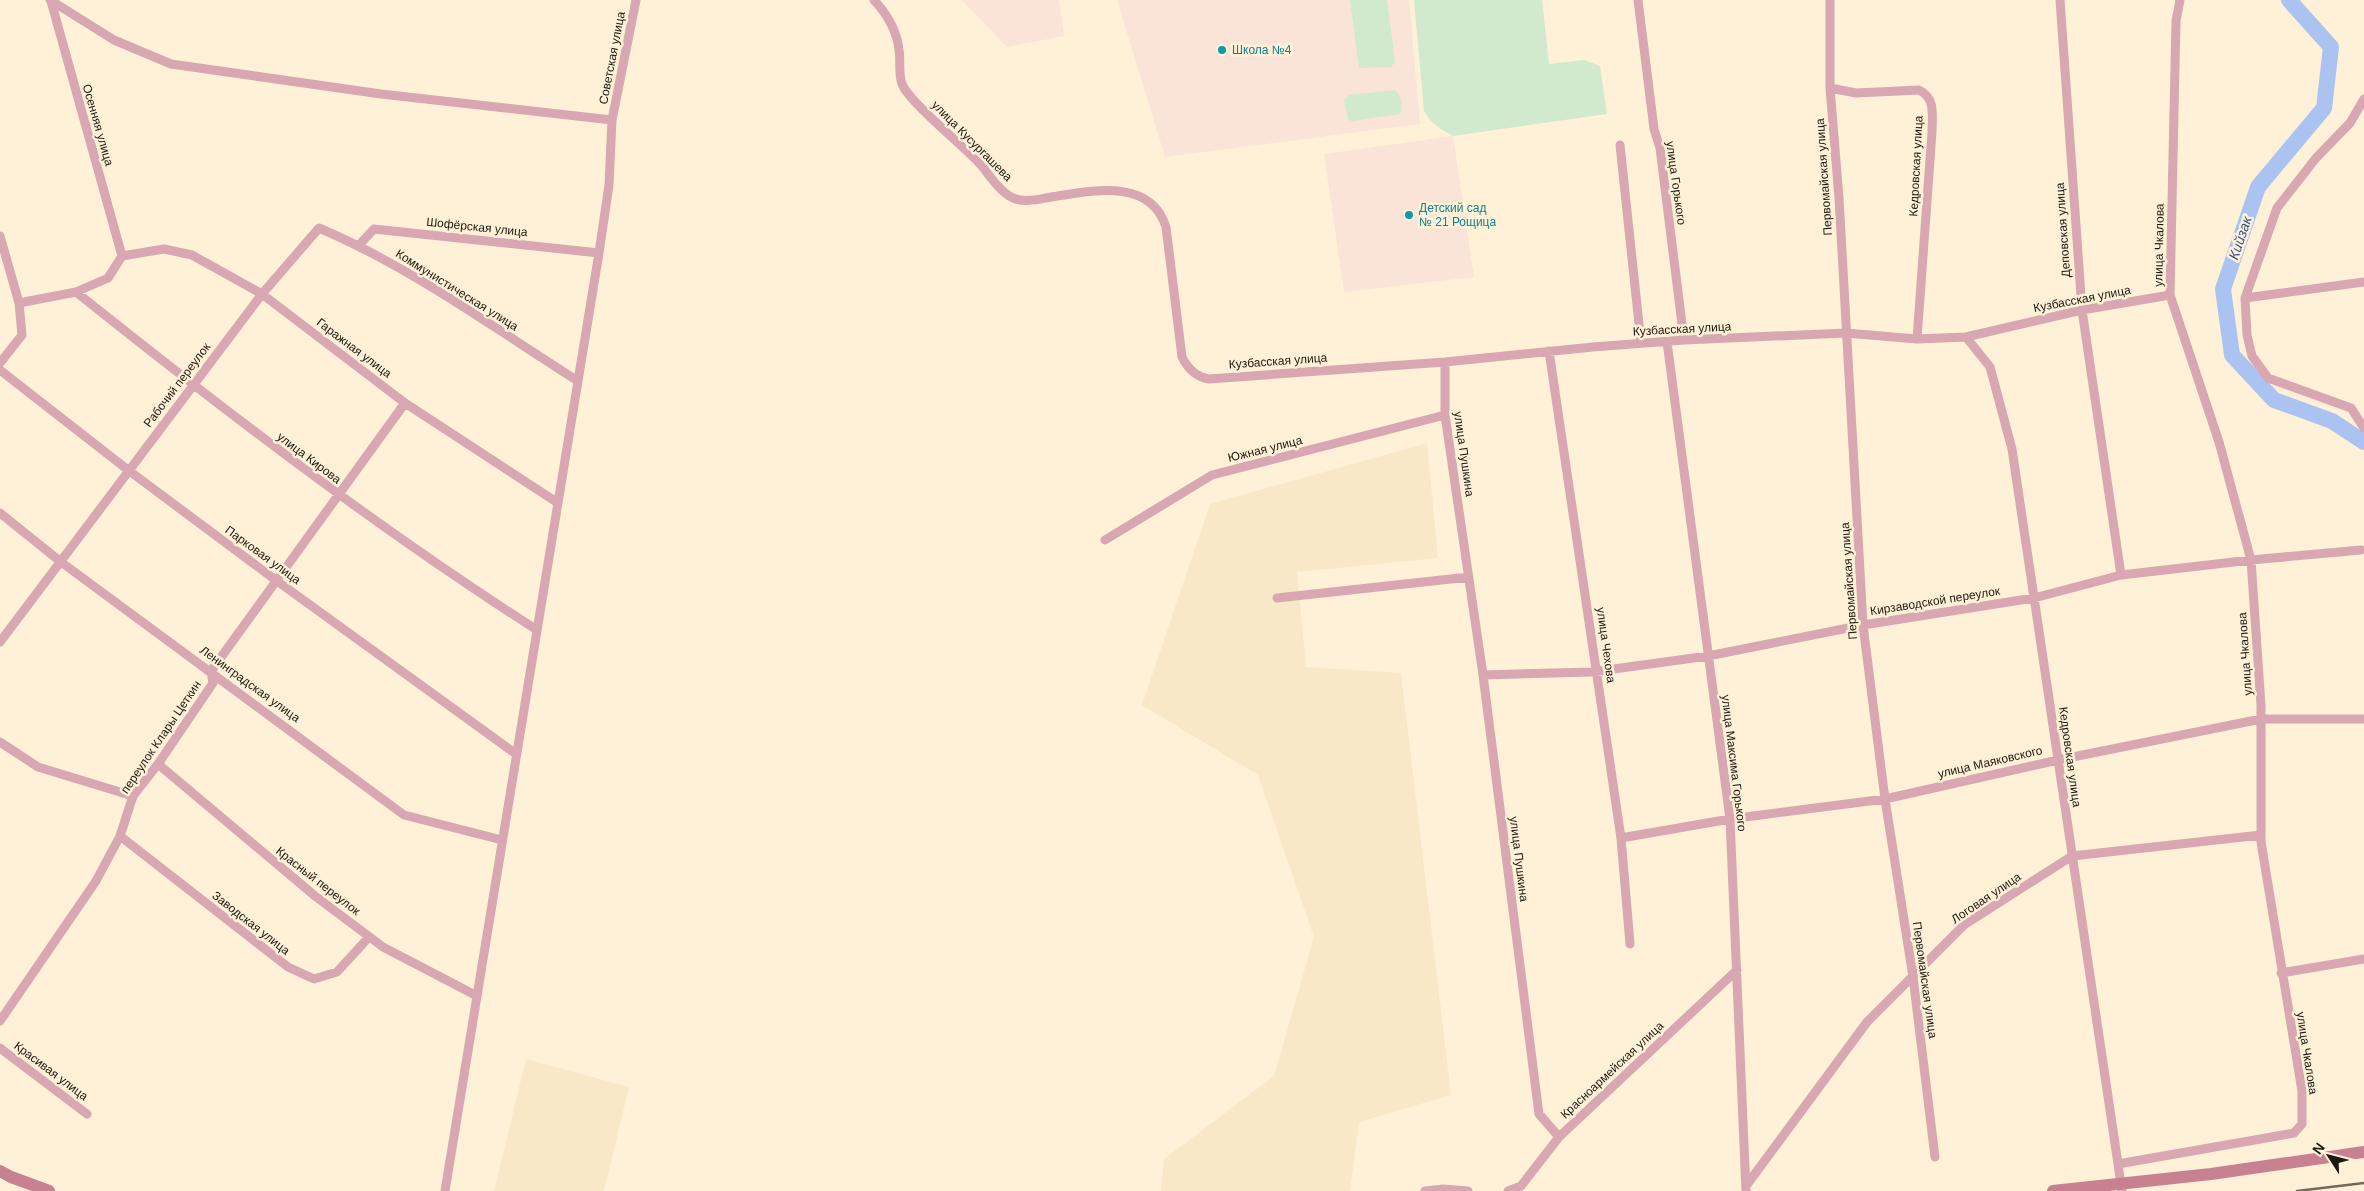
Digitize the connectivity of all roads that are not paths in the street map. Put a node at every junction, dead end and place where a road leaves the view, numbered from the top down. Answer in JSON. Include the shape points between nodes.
{"nodes":[{"id":1,"x":636,"y":0,"type":"edge"},
{"id":2,"x":874,"y":0,"type":"edge"},
{"id":3,"x":1638,"y":0,"type":"edge"},
{"id":4,"x":1830,"y":0,"type":"edge"},
{"id":5,"x":2060,"y":0,"type":"edge"},
{"id":6,"x":2180,"y":0,"type":"edge"},
{"id":7,"x":50,"y":1,"type":"edge"},
{"id":8,"x":1830,"y":88,"type":"junction"},
{"id":9,"x":2364,"y":99,"type":"edge"},
{"id":10,"x":612,"y":120,"type":"junction"},
{"id":11,"x":1620,"y":146,"type":"dead end"},
{"id":12,"x":319,"y":228,"type":"joint"},
{"id":13,"x":0,"y":236,"type":"edge"},
{"id":14,"x":359,"y":245,"type":"junction"},
{"id":15,"x":599,"y":253,"type":"junction"},
{"id":16,"x":122,"y":256,"type":"junction"},
{"id":17,"x":2364,"y":282,"type":"edge"},
{"id":18,"x":76,"y":292,"type":"junction"},
{"id":19,"x":262,"y":294,"type":"junction"},
{"id":20,"x":2170,"y":295,"type":"junction"},
{"id":21,"x":2245,"y":298,"type":"junction"},
{"id":22,"x":19,"y":303,"type":"junction"},
{"id":23,"x":2082,"y":310,"type":"junction"},
{"id":24,"x":1846,"y":333,"type":"junction"},
{"id":25,"x":1966,"y":337,"type":"junction"},
{"id":26,"x":1917,"y":338,"type":"junction"},
{"id":27,"x":1684,"y":340,"type":"junction"},
{"id":28,"x":1667,"y":342,"type":"junction"},
{"id":29,"x":1641,"y":343,"type":"junction"},
{"id":30,"x":1549,"y":352,"type":"junction"},
{"id":31,"x":1444,"y":362,"type":"junction"},
{"id":32,"x":0,"y":363,"type":"edge"},
{"id":33,"x":0,"y":370,"type":"edge"},
{"id":34,"x":1193,"y":373,"type":"joint"},
{"id":35,"x":578,"y":381,"type":"junction"},
{"id":36,"x":192,"y":385,"type":"junction"},
{"id":37,"x":405,"y":403,"type":"junction"},
{"id":38,"x":1445,"y":415,"type":"junction"},
{"id":39,"x":2364,"y":428,"type":"edge"},
{"id":40,"x":128,"y":470,"type":"junction"},
{"id":41,"x":338,"y":495,"type":"junction"},
{"id":42,"x":558,"y":503,"type":"junction"},
{"id":43,"x":0,"y":513,"type":"edge"},
{"id":44,"x":1105,"y":540,"type":"dead end"},
{"id":45,"x":2361,"y":550,"type":"dead end"},
{"id":46,"x":2250,"y":560,"type":"junction"},
{"id":47,"x":60,"y":562,"type":"junction"},
{"id":48,"x":2121,"y":575,"type":"junction"},
{"id":49,"x":1469,"y":577,"type":"junction"},
{"id":50,"x":277,"y":581,"type":"junction"},
{"id":51,"x":1277,"y":598,"type":"dead end"},
{"id":52,"x":2034,"y":598,"type":"junction"},
{"id":53,"x":1863,"y":625,"type":"junction"},
{"id":54,"x":537,"y":630,"type":"junction"},
{"id":55,"x":0,"y":642,"type":"edge"},
{"id":56,"x":1708,"y":656,"type":"junction"},
{"id":57,"x":210,"y":671,"type":"junction"},
{"id":58,"x":1597,"y":671,"type":"junction"},
{"id":59,"x":1483,"y":675,"type":"junction"},
{"id":60,"x":2261,"y":719,"type":"junction"},
{"id":61,"x":2364,"y":719,"type":"edge"},
{"id":62,"x":0,"y":742,"type":"edge"},
{"id":63,"x":516,"y":754,"type":"junction"},
{"id":64,"x":2058,"y":760,"type":"junction"},
{"id":65,"x":158,"y":764,"type":"junction"},
{"id":66,"x":133,"y":796,"type":"junction"},
{"id":67,"x":1885,"y":799,"type":"junction"},
{"id":68,"x":1730,"y":819,"type":"junction"},
{"id":69,"x":2261,"y":835,"type":"junction"},
{"id":70,"x":120,"y":836,"type":"junction"},
{"id":71,"x":1621,"y":838,"type":"junction"},
{"id":72,"x":502,"y":840,"type":"junction"},
{"id":73,"x":2072,"y":856,"type":"junction"},
{"id":74,"x":369,"y":937,"type":"junction"},
{"id":75,"x":1630,"y":944,"type":"dead end"},
{"id":76,"x":2364,"y":959,"type":"edge"},
{"id":77,"x":1737,"y":970,"type":"junction"},
{"id":78,"x":2281,"y":973,"type":"junction"},
{"id":79,"x":1913,"y":977,"type":"junction"},
{"id":80,"x":477,"y":996,"type":"junction"},
{"id":81,"x":0,"y":1021,"type":"edge"},
{"id":82,"x":0,"y":1048,"type":"edge"},
{"id":83,"x":87,"y":1114,"type":"dead end"},
{"id":84,"x":1559,"y":1137,"type":"junction"},
{"id":85,"x":2364,"y":1152,"type":"edge"},
{"id":86,"x":1935,"y":1157,"type":"dead end"},
{"id":87,"x":2118,"y":1164,"type":"junction"},
{"id":88,"x":0,"y":1171,"type":"edge"},
{"id":89,"x":2121,"y":1187,"type":"edge"},
{"id":90,"x":1746,"y":1189,"type":"edge"},
{"id":91,"x":50,"y":1191,"type":"edge"},
{"id":92,"x":445,"y":1191,"type":"edge"},
{"id":93,"x":1425,"y":1191,"type":"edge"},
{"id":94,"x":1468,"y":1191,"type":"edge"},
{"id":95,"x":1508,"y":1191,"type":"edge"},
{"id":96,"x":2053,"y":1191,"type":"edge"}],
"edges":[{"from":1,"to":10,"type":"street","name":"Советская улица"},
{"from":2,"to":34,"type":"street","name":"улица Кусургашева","via":[[896,35],[900,72],[906,90],[1013,198],[1028,200],[1107,190],[1139,196],[1158,208],[1166,227],[1182,357]]},
{"from":3,"to":27,"type":"street","name":"улица Горького"},
{"from":4,"to":8,"type":"street","name":"Первомайская улица"},
{"from":5,"to":23,"type":"street","name":"Деповская улица"},
{"from":6,"to":20,"type":"street","name":"улица Чкалова","via":[[2176,21]]},
{"from":7,"to":10,"type":"street","via":[[114,40],[171,64],[381,94]]},
{"from":7,"to":16,"type":"street","name":"Осенняя улица"},
{"from":8,"to":24,"type":"street","name":"Первомайская улица"},
{"from":8,"to":26,"type":"street","name":"Кедровская улица","via":[[1856,93],[1919,90],[1931,100],[1932,132]]},
{"from":9,"to":21,"type":"street","via":[[2350,123],[2316,158],[2277,208]]},
{"from":10,"to":15,"type":"street","name":"Советская улица","via":[[609,185]]},
{"from":11,"to":29,"type":"street"},
{"from":12,"to":14,"type":"street","name":"Коммунистическая улица"},
{"from":12,"to":19,"type":"street","name":"Рабочий переулок"},
{"from":13,"to":22,"type":"street"},
{"from":14,"to":15,"type":"street","name":"Шофёрская улица","via":[[374,229]]},
{"from":14,"to":35,"type":"street","name":"Коммунистическая улица"},
{"from":15,"to":35,"type":"street","name":"Советская улица"},
{"from":16,"to":18,"type":"street","via":[[108,278]]},
{"from":16,"to":19,"type":"street","name":"Гаражная улица","via":[[164,249],[192,256]]},
{"from":17,"to":21,"type":"street"},
{"from":18,"to":22,"type":"street"},
{"from":18,"to":36,"type":"street","name":"улица Кирова"},
{"from":19,"to":36,"type":"street","name":"Рабочий переулок"},
{"from":19,"to":37,"type":"street","name":"Гаражная улица"},
{"from":20,"to":23,"type":"street","name":"Кузбасская улица"},
{"from":20,"to":46,"type":"street","name":"улица Чкалова","via":[[2219,442]]},
{"from":21,"to":39,"type":"street","via":[[2252,356],[2268,378],[2351,408]]},
{"from":22,"to":32,"type":"street","via":[[22,335]]},
{"from":23,"to":25,"type":"street","name":"Кузбасская улица"},
{"from":23,"to":48,"type":"street","name":"Деповская улица"},
{"from":24,"to":26,"type":"street","name":"Кузбасская улица"},
{"from":24,"to":27,"type":"street","name":"Кузбасская улица"},
{"from":24,"to":53,"type":"street","name":"Первомайская улица"},
{"from":25,"to":26,"type":"street","name":"Кузбасская улица"},
{"from":25,"to":52,"type":"street","name":"Кедровская улица","via":[[1990,367],[2012,449]]},
{"from":27,"to":28,"type":"street","name":"Кузбасская улица"},
{"from":28,"to":29,"type":"street","name":"Кузбасская улица"},
{"from":28,"to":56,"type":"street","name":"улица Максима Горького"},
{"from":29,"to":30,"type":"street","name":"Кузбасская улица"},
{"from":30,"to":31,"type":"street","name":"Кузбасская улица"},
{"from":30,"to":58,"type":"street","name":"улица Чехова"},
{"from":31,"to":34,"type":"street","name":"Кузбасская улица","via":[[1209,379]]},
{"from":31,"to":38,"type":"street","name":"улица Пушкина"},
{"from":33,"to":40,"type":"street","name":"Парковая улица"},
{"from":35,"to":42,"type":"street","name":"Советская улица"},
{"from":36,"to":40,"type":"street","name":"Рабочий переулок"},
{"from":36,"to":41,"type":"street","name":"улица Кирова"},
{"from":37,"to":41,"type":"street","name":"переулок Клары Цеткин"},
{"from":37,"to":42,"type":"street","name":"Гаражная улица"},
{"from":38,"to":44,"type":"street","name":"Южная улица","via":[[1212,475]]},
{"from":38,"to":49,"type":"street","name":"улица Пушкина"},
{"from":40,"to":47,"type":"street","name":"Рабочий переулок"},
{"from":40,"to":50,"type":"street","name":"Парковая улица"},
{"from":41,"to":50,"type":"street","name":"переулок Клары Цеткин"},
{"from":41,"to":54,"type":"street","name":"улица Кирова"},
{"from":42,"to":54,"type":"street","name":"Советская улица"},
{"from":43,"to":47,"type":"street","name":"Ленинградская улица"},
{"from":45,"to":46,"type":"street","name":"Кирзаводской переулок"},
{"from":46,"to":48,"type":"street","name":"Кирзаводской переулок"},
{"from":46,"to":60,"type":"street","name":"улица Чкалова"},
{"from":47,"to":55,"type":"street","name":"Рабочий переулок"},
{"from":47,"to":57,"type":"street","name":"Ленинградская улица"},
{"from":48,"to":52,"type":"street","name":"Кирзаводской переулок"},
{"from":49,"to":51,"type":"street"},
{"from":49,"to":59,"type":"street","name":"улица Пушкина"},
{"from":50,"to":57,"type":"street","name":"переулок Клары Цеткин"},
{"from":50,"to":63,"type":"street","name":"Парковая улица"},
{"from":52,"to":53,"type":"street","name":"Кирзаводской переулок"},
{"from":52,"to":64,"type":"street","name":"Кедровская улица"},
{"from":53,"to":56,"type":"street","name":"Кирзаводской переулок"},
{"from":53,"to":67,"type":"street","name":"Первомайская улица"},
{"from":54,"to":63,"type":"street","name":"Советская улица"},
{"from":56,"to":58,"type":"street","name":"Кирзаводской переулок"},
{"from":56,"to":68,"type":"street","name":"улица Максима Горького"},
{"from":57,"to":65,"type":"street","name":"переулок Клары Цеткин","via":[[213,683]]},
{"from":57,"to":72,"type":"street","name":"Ленинградская улица","via":[[404,815]]},
{"from":58,"to":59,"type":"street","name":"Кирзаводской переулок"},
{"from":58,"to":71,"type":"street","name":"улица Чехова"},
{"from":59,"to":84,"type":"street","name":"улица Пушкина","via":[[1539,1114]]},
{"from":60,"to":61,"type":"street","name":"улица Маяковского"},
{"from":60,"to":64,"type":"street","name":"улица Маяковского"},
{"from":60,"to":69,"type":"street","name":"улица Чкалова"},
{"from":62,"to":66,"type":"street","via":[[38,768]]},
{"from":63,"to":72,"type":"street","name":"Советская улица"},
{"from":64,"to":67,"type":"street","name":"улица Маяковского"},
{"from":64,"to":73,"type":"street","name":"Кедровская улица"},
{"from":65,"to":66,"type":"street","name":"переулок Клары Цеткин"},
{"from":65,"to":74,"type":"street","name":"Красный переулок","via":[[314,896]]},
{"from":66,"to":70,"type":"street","name":"переулок Клары Цеткин"},
{"from":67,"to":68,"type":"street","name":"улица Маяковского"},
{"from":67,"to":79,"type":"street","name":"Первомайская улица"},
{"from":68,"to":71,"type":"street","name":"улица Маяковского"},
{"from":68,"to":77,"type":"street","name":"улица Максима Горького"},
{"from":69,"to":73,"type":"street","name":"Логовая улица"},
{"from":69,"to":78,"type":"street","name":"улица Чкалова"},
{"from":70,"to":74,"type":"street","name":"Заводская улица","via":[[288,967],[314,978],[337,972]]},
{"from":70,"to":81,"type":"street","name":"переулок Клары Цеткин","via":[[96,881]]},
{"from":71,"to":75,"type":"street","name":"улица Чехова"},
{"from":72,"to":80,"type":"street","name":"Советская улица"},
{"from":73,"to":79,"type":"street","name":"Логовая улица","via":[[1964,925]]},
{"from":73,"to":87,"type":"street","name":"Кедровская улица"},
{"from":74,"to":80,"type":"street","name":"Красный переулок"},
{"from":76,"to":78,"type":"street"},
{"from":77,"to":84,"type":"street","name":"Красноармейская улица"},
{"from":77,"to":90,"type":"street","name":"улица Максима Горького"},
{"from":78,"to":87,"type":"street","name":"улица Чкалова","via":[[2302,1091],[2302,1124],[2294,1134]]},
{"from":79,"to":86,"type":"street","name":"Первомайская улица"},
{"from":79,"to":90,"type":"street","name":"Логовая улица","via":[[1867,1022]]},
{"from":80,"to":92,"type":"street","name":"Советская улица"},
{"from":82,"to":83,"type":"street","name":"Красивая улица"},
{"from":84,"to":95,"type":"street","name":"Красноармейская улица","via":[[1521,1186]]},
{"from":85,"to":89,"type":"street"},
{"from":87,"to":89,"type":"street","name":"Кедровская улица"},
{"from":88,"to":91,"type":"street"},
{"from":89,"to":96,"type":"street"},
{"from":93,"to":94,"type":"street"}]}
